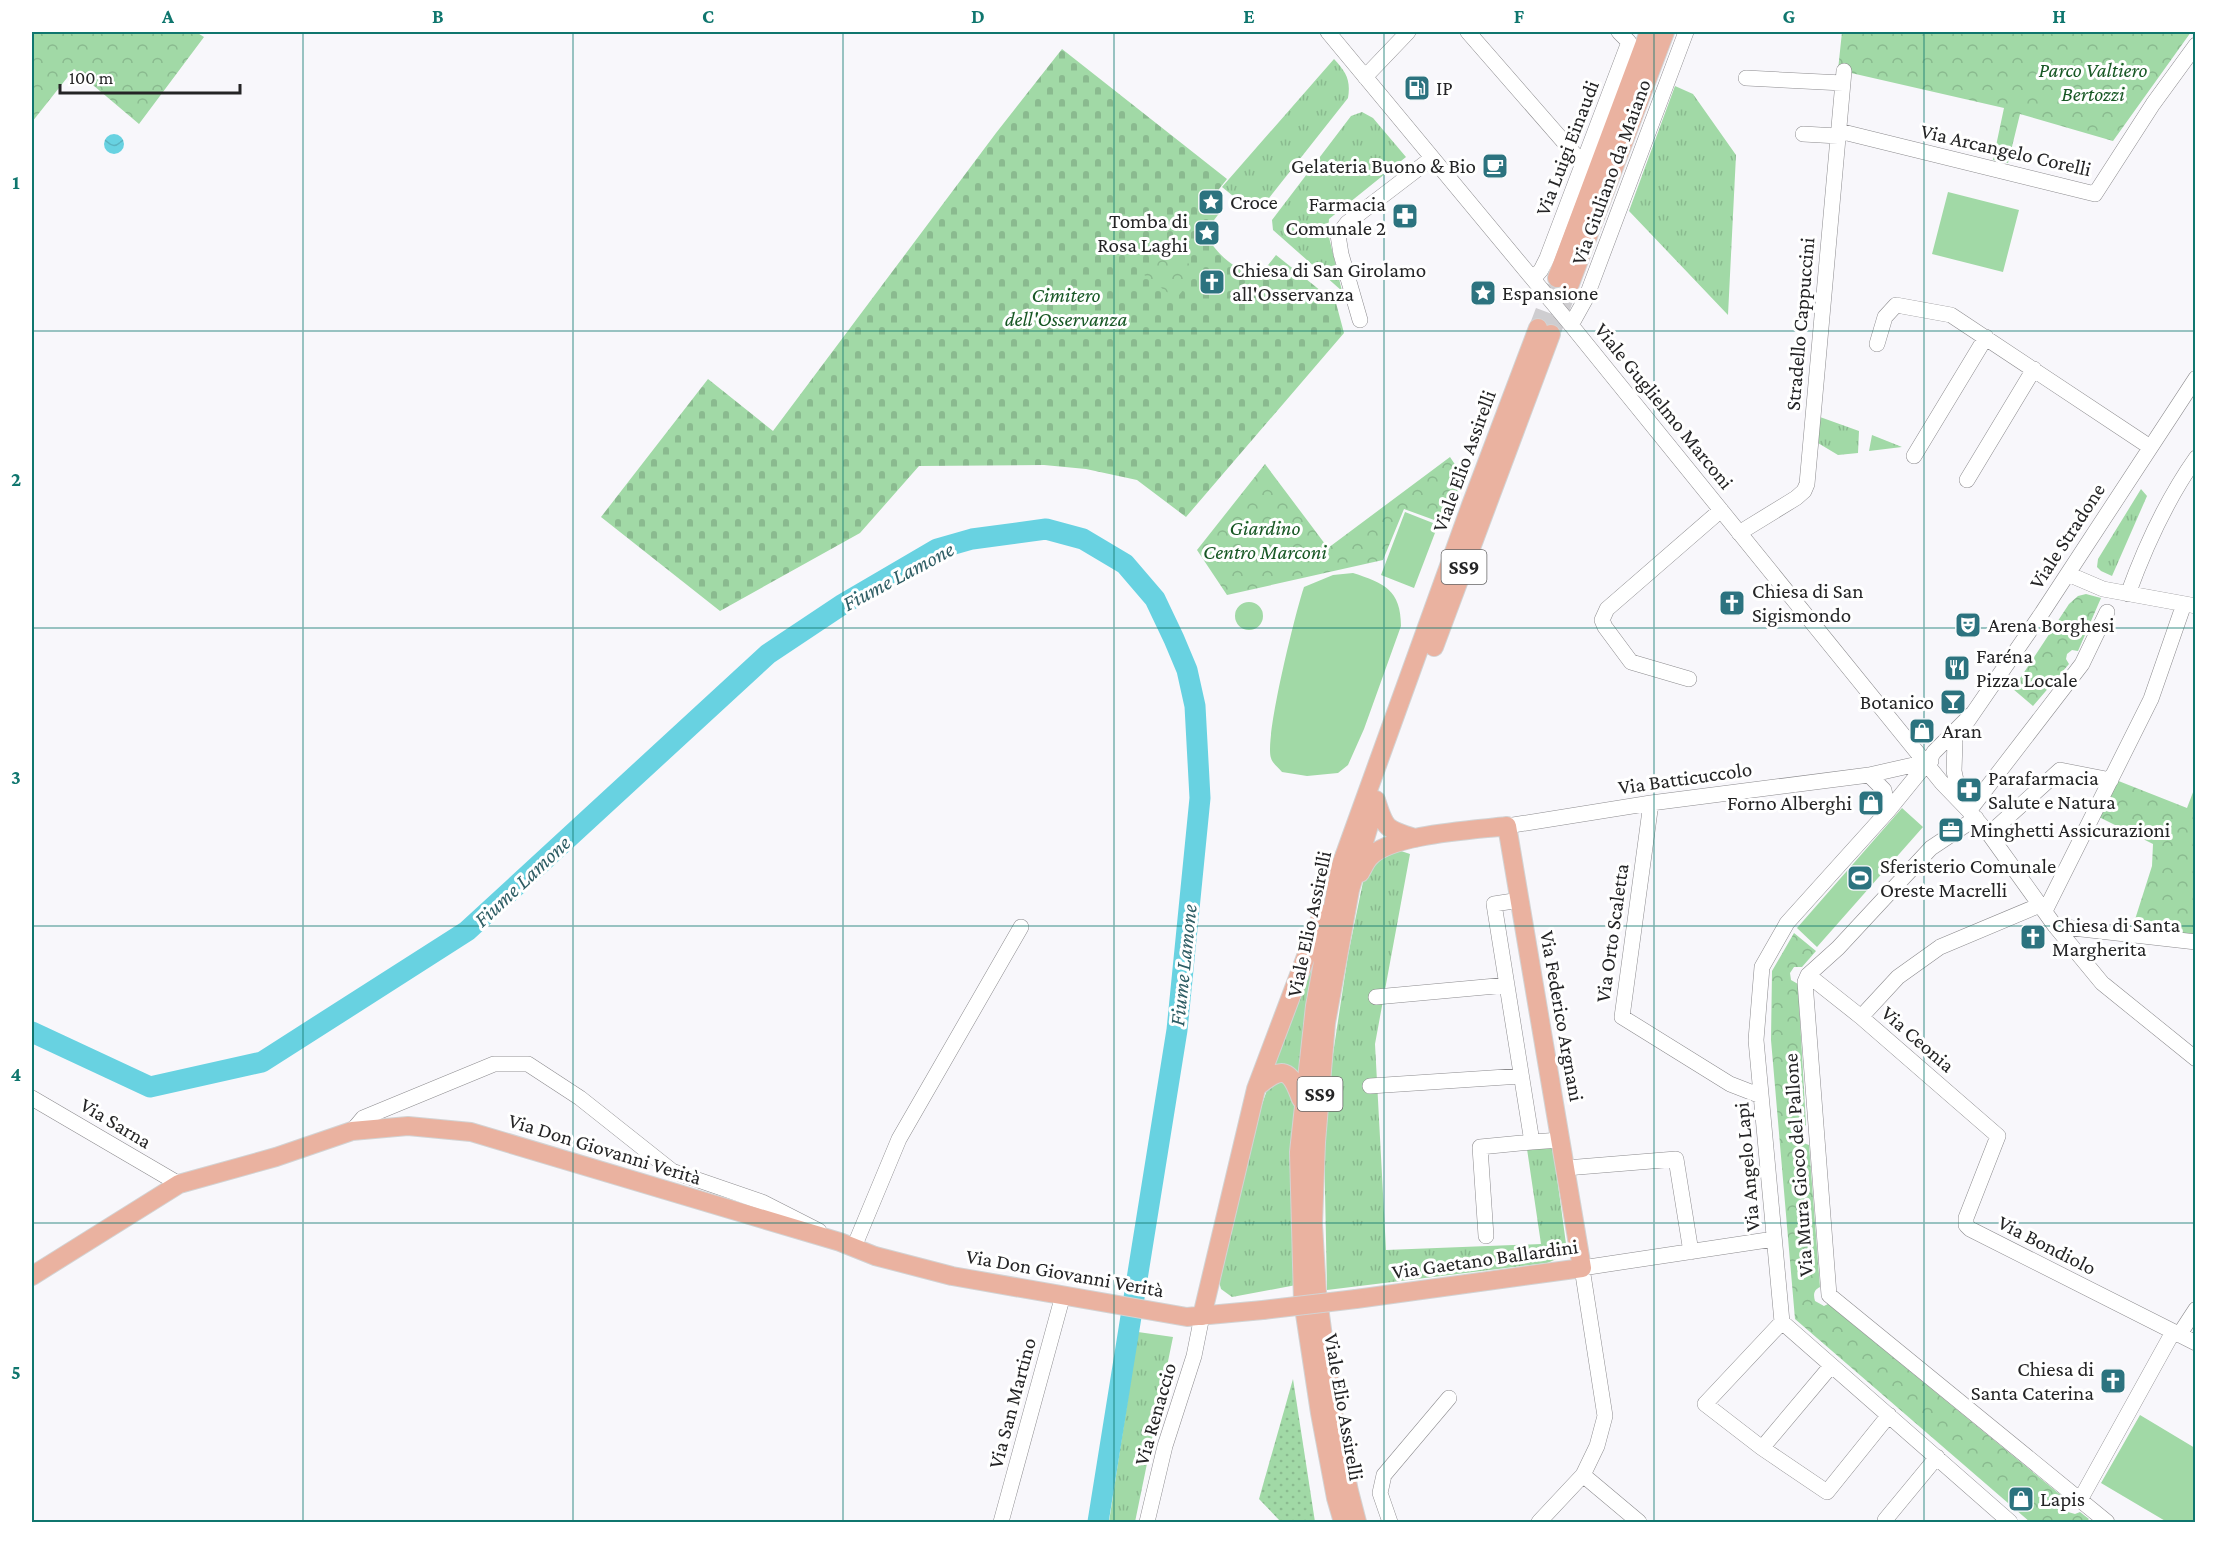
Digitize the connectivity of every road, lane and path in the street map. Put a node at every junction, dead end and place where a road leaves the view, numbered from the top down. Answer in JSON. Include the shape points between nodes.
{"nodes":[{"id":1,"x":1328,"y":32,"type":"edge"},
{"id":2,"x":1408,"y":32,"type":"edge"},
{"id":3,"x":1468,"y":32,"type":"edge"},
{"id":4,"x":1619,"y":32,"type":"edge"},
{"id":5,"x":1649,"y":32,"type":"edge"},
{"id":6,"x":1665,"y":32,"type":"edge"},
{"id":7,"x":1686,"y":32,"type":"edge"},
{"id":8,"x":2196,"y":45,"type":"edge"},
{"id":9,"x":1365,"y":77,"type":"junction"},
{"id":10,"x":1746,"y":78,"type":"dead end"},
{"id":11,"x":1803,"y":134,"type":"dead end"},
{"id":12,"x":1839,"y":134,"type":"junction"},
{"id":13,"x":1432,"y":158,"type":"junction"},
{"id":14,"x":1584,"y":165,"type":"junction"},
{"id":15,"x":1533,"y":279,"type":"junction"},
{"id":16,"x":1360,"y":320,"type":"dead end"},
{"id":17,"x":1571,"y":325,"type":"junction"},
{"id":18,"x":1986,"y":337,"type":"junction"},
{"id":19,"x":1876,"y":344,"type":"dead end"},
{"id":20,"x":2034,"y":369,"type":"junction"},
{"id":21,"x":2196,"y":378,"type":"edge"},
{"id":22,"x":2150,"y":447,"type":"junction"},
{"id":23,"x":1914,"y":456,"type":"dead end"},
{"id":24,"x":2196,"y":458,"type":"edge"},
{"id":25,"x":1967,"y":480,"type":"dead end"},
{"id":26,"x":1721,"y":510,"type":"junction"},
{"id":27,"x":1739,"y":533,"type":"junction"},
{"id":28,"x":2068,"y":574,"type":"junction"},
{"id":29,"x":2128,"y":594,"type":"junction"},
{"id":30,"x":2190,"y":605,"type":"edge"},
{"id":31,"x":2107,"y":612,"type":"dead end"},
{"id":32,"x":1689,"y":679,"type":"dead end"},
{"id":33,"x":1972,"y":714,"type":"junction"},
{"id":34,"x":1955,"y":742,"type":"junction"},
{"id":35,"x":1927,"y":763,"type":"junction"},
{"id":36,"x":1869,"y":775,"type":"junction"},
{"id":37,"x":2111,"y":780,"type":"junction"},
{"id":38,"x":1376,"y":800,"type":"junction"},
{"id":39,"x":1651,"y":803,"type":"junction"},
{"id":40,"x":1969,"y":810,"type":"junction"},
{"id":41,"x":1888,"y":811,"type":"junction"},
{"id":42,"x":1507,"y":826,"type":"junction"},
{"id":43,"x":1989,"y":834,"type":"junction"},
{"id":44,"x":1415,"y":838,"type":"junction"},
{"id":45,"x":1340,"y":867,"type":"junction"},
{"id":46,"x":1350,"y":890,"type":"junction"},
{"id":47,"x":1520,"y":900,"type":"junction"},
{"id":48,"x":2043,"y":908,"type":"junction"},
{"id":49,"x":2055,"y":926,"type":"junction"},
{"id":50,"x":1021,"y":927,"type":"dead end"},
{"id":51,"x":2196,"y":942,"type":"edge"},
{"id":52,"x":1808,"y":975,"type":"junction"},
{"id":53,"x":1507,"y":985,"type":"junction"},
{"id":54,"x":1376,"y":997,"type":"dead end"},
{"id":55,"x":1861,"y":1017,"type":"junction"},
{"id":56,"x":2196,"y":1059,"type":"edge"},
{"id":57,"x":1521,"y":1076,"type":"junction"},
{"id":58,"x":1370,"y":1086,"type":"dead end"},
{"id":59,"x":1256,"y":1089,"type":"junction"},
{"id":60,"x":1761,"y":1096,"type":"junction"},
{"id":61,"x":32,"y":1098,"type":"edge"},
{"id":62,"x":1303,"y":1104,"type":"junction"},
{"id":63,"x":352,"y":1131,"type":"junction"},
{"id":64,"x":1998,"y":1136,"type":"joint"},
{"id":65,"x":1560,"y":1140,"type":"junction"},
{"id":66,"x":1532,"y":1143,"type":"junction"},
{"id":67,"x":1566,"y":1168,"type":"junction"},
{"id":68,"x":179,"y":1184,"type":"junction"},
{"id":69,"x":1486,"y":1236,"type":"dead end"},
{"id":70,"x":1774,"y":1239,"type":"junction"},
{"id":71,"x":847,"y":1245,"type":"junction"},
{"id":72,"x":1692,"y":1252,"type":"junction"},
{"id":73,"x":1582,"y":1268,"type":"junction"},
{"id":74,"x":32,"y":1276,"type":"edge"},
{"id":75,"x":1063,"y":1295,"type":"junction"},
{"id":76,"x":2196,"y":1309,"type":"edge"},
{"id":77,"x":1194,"y":1317,"type":"junction"},
{"id":78,"x":1782,"y":1322,"type":"junction"},
{"id":79,"x":2176,"y":1334,"type":"junction"},
{"id":80,"x":2196,"y":1343,"type":"edge"},
{"id":81,"x":1831,"y":1366,"type":"junction"},
{"id":82,"x":1449,"y":1398,"type":"dead end"},
{"id":83,"x":1889,"y":1415,"type":"junction"},
{"id":84,"x":1762,"y":1448,"type":"junction"},
{"id":85,"x":1937,"y":1457,"type":"junction"},
{"id":86,"x":1583,"y":1475,"type":"junction"},
{"id":87,"x":2080,"y":1500,"type":"junction"},
{"id":88,"x":1885,"y":1520,"type":"dead end"},
{"id":89,"x":1001,"y":1522,"type":"edge"},
{"id":90,"x":1147,"y":1522,"type":"edge"},
{"id":91,"x":1343,"y":1522,"type":"edge"},
{"id":92,"x":1357,"y":1522,"type":"edge"},
{"id":93,"x":1390,"y":1522,"type":"edge"},
{"id":94,"x":1539,"y":1522,"type":"edge"},
{"id":95,"x":1639,"y":1522,"type":"edge"},
{"id":96,"x":2010,"y":1522,"type":"edge"},
{"id":97,"x":2107,"y":1522,"type":"edge"}],
"edges":[{"from":1,"to":9,"type":"street","name":"Viale Guglielmo Marconi"},
{"from":2,"to":9,"type":"street"},
{"from":3,"to":14,"type":"street"},
{"from":4,"to":14,"type":"street","name":"Via Luigi Einaudi","via":[[1629,42]]},
{"from":5,"to":6,"type":"main road","via":[[1563,281]]},
{"from":7,"to":17,"type":"street","name":"Via Giuliano da Maiano","via":[[1586,298]]},
{"from":8,"to":12,"type":"street","name":"Via Arcangelo Corelli","via":[[2095,194]]},
{"from":9,"to":13,"type":"street","name":"Viale Guglielmo Marconi"},
{"from":10,"to":12,"type":"street","name":"Stradello Cappuccini","via":[[1844,77]]},
{"from":11,"to":12,"type":"street"},
{"from":12,"to":27,"type":"street","name":"Stradello Cappuccini","via":[[1807,484],[1796,498]]},
{"from":13,"to":15,"type":"street","name":"Viale Guglielmo Marconi"},
{"from":13,"to":16,"type":"street","via":[[1347,223],[1338,235]]},
{"from":14,"to":15,"type":"street","name":"Via Luigi Einaudi","via":[[1547,258]]},
{"from":15,"to":17,"type":"street","name":"Viale Guglielmo Marconi"},
{"from":17,"to":26,"type":"street","name":"Viale Guglielmo Marconi"},
{"from":18,"to":19,"type":"street","via":[[1951,315],[1896,305],[1885,317]]},
{"from":18,"to":20,"type":"street"},
{"from":18,"to":23,"type":"street"},
{"from":20,"to":22,"type":"street"},
{"from":20,"to":25,"type":"street"},
{"from":21,"to":22,"type":"street","name":"Viale Stradone"},
{"from":22,"to":28,"type":"street","name":"Viale Stradone"},
{"from":24,"to":29,"type":"street","via":[[2153,534]]},
{"from":26,"to":27,"type":"street","name":"Viale Guglielmo Marconi"},
{"from":26,"to":32,"type":"street","via":[[1607,609],[1602,620],[1631,662]]},
{"from":27,"to":35,"type":"street","name":"Viale Guglielmo Marconi"},
{"from":28,"to":29,"type":"street","via":[[2103,589]]},
{"from":28,"to":33,"type":"street","name":"Viale Stradone"},
{"from":29,"to":30,"type":"street"},
{"from":30,"to":37,"type":"street","via":[[2151,699]]},
{"from":31,"to":40,"type":"street","via":[[2082,664]]},
{"from":33,"to":34,"type":"street"},
{"from":33,"to":35,"type":"street"},
{"from":34,"to":35,"type":"street"},
{"from":34,"to":40,"type":"street","via":[[1954,771]]},
{"from":35,"to":36,"type":"street","name":"Via Batticuccolo"},
{"from":35,"to":40,"type":"street","name":"Viale Guglielmo Marconi"},
{"from":35,"to":41,"type":"street","name":"Via Angelo Lapi"},
{"from":36,"to":39,"type":"street","name":"Via Batticuccolo"},
{"from":36,"to":41,"type":"street","via":[[1884,790]]},
{"from":37,"to":43,"type":"street","via":[[2060,770]]},
{"from":37,"to":48,"type":"street"},
{"from":38,"to":44,"type":"main road","via":[[1384,823],[1393,832]]},
{"from":38,"to":45,"type":"main road","name":"Viale Elio Assirelli","number":"SS9","via":[[1545,331],[1471,505]]},
{"from":38,"to":46,"type":"main road","name":"Viale Elio Assirelli","number":"SS9"},
{"from":39,"to":42,"type":"street","name":"Via Batticuccolo"},
{"from":39,"to":60,"type":"street","name":"Via Orto Scaletta","via":[[1622,1017],[1730,1084]]},
{"from":40,"to":43,"type":"street","name":"Viale Guglielmo Marconi"},
{"from":40,"to":52,"type":"street"},
{"from":41,"to":60,"type":"street","name":"Via Angelo Lapi","via":[[1787,923],[1762,967],[1756,1040]]},
{"from":42,"to":44,"type":"main road"},
{"from":42,"to":47,"type":"main road","name":"Via Federico Argnani"},
{"from":43,"to":48,"type":"street","name":"Viale Guglielmo Marconi"},
{"from":44,"to":46,"type":"main road","via":[[1386,846],[1370,857]]},
{"from":45,"to":59,"type":"main road"},
{"from":45,"to":62,"type":"main road","name":"Viale Elio Assirelli","number":"SS9","via":[[1315,1006]]},
{"from":46,"to":92,"type":"main road","name":"Viale Elio Assirelli","number":"SS9","via":[[1326,1023],[1313,1224],[1317,1292],[1335,1419]]},
{"from":47,"to":53,"type":"street","via":[[1494,904]]},
{"from":47,"to":65,"type":"main road","name":"Via Federico Argnani"},
{"from":48,"to":49,"type":"street","name":"Viale Guglielmo Marconi"},
{"from":48,"to":55,"type":"street","via":[[1940,947],[1898,977]]},
{"from":49,"to":51,"type":"street"},
{"from":49,"to":56,"type":"street","name":"Viale Guglielmo Marconi","via":[[2102,983]]},
{"from":50,"to":71,"type":"street","via":[[899,1139]]},
{"from":52,"to":55,"type":"street","name":"Via Ceonia"},
{"from":52,"to":87,"type":"street","name":"Via Mura Gioco del Pallone","via":[[1829,1295]]},
{"from":53,"to":54,"type":"street"},
{"from":53,"to":57,"type":"street"},
{"from":55,"to":64,"type":"street","name":"Via Ceonia"},
{"from":57,"to":58,"type":"street"},
{"from":57,"to":66,"type":"street"},
{"from":59,"to":62,"type":"main road","via":[[1272,1074],[1285,1073],[1293,1078]]},
{"from":59,"to":77,"type":"main road"},
{"from":60,"to":70,"type":"street","name":"Via Angelo Lapi"},
{"from":61,"to":68,"type":"street","name":"Via Sarna"},
{"from":62,"to":91,"type":"main road","name":"Viale Elio Assirelli","number":"SS9","via":[[1299,1152],[1304,1301],[1320,1413]]},
{"from":63,"to":68,"type":"main road","name":"Via Don Giovanni Verità"},
{"from":63,"to":71,"type":"main road","name":"Via Don Giovanni Verità","via":[[408,1126],[471,1132]]},
{"from":63,"to":71,"type":"street","name":"Via Don Giovanni Verità","via":[[363,1118],[494,1064],[528,1064],[580,1098],[672,1171],[762,1202]]},
{"from":64,"to":79,"type":"street","name":"Via Bondiolo","via":[[1966,1225]]},
{"from":65,"to":66,"type":"street"},
{"from":65,"to":67,"type":"main road","name":"Via Federico Argnani"},
{"from":66,"to":69,"type":"street","via":[[1480,1147]]},
{"from":67,"to":72,"type":"street","via":[[1676,1159]]},
{"from":67,"to":73,"type":"main road","name":"Via Federico Argnani"},
{"from":68,"to":74,"type":"main road","name":"Via Don Giovanni Verità"},
{"from":70,"to":72,"type":"street","name":"Via Gaetano Ballardini"},
{"from":70,"to":78,"type":"street","name":"Via Angelo Lapi"},
{"from":71,"to":75,"type":"main road","name":"Via Don Giovanni Verità","via":[[952,1276]]},
{"from":72,"to":73,"type":"street","name":"Via Gaetano Ballardini"},
{"from":73,"to":77,"type":"main road","name":"Via Gaetano Ballardini","bridge":true},
{"from":73,"to":86,"type":"street","via":[[1605,1416]]},
{"from":75,"to":77,"type":"main road","name":"Via Don Giovanni Verità"},
{"from":75,"to":89,"type":"street","name":"Via San Martino"},
{"from":76,"to":79,"type":"street"},
{"from":77,"to":90,"type":"street","name":"Via Renaccio","via":[[1194,1356],[1165,1446]]},
{"from":78,"to":81,"type":"street"},
{"from":78,"to":84,"type":"street","via":[[1705,1404]]},
{"from":79,"to":80,"type":"street","name":"Via Bondiolo"},
{"from":79,"to":87,"type":"street"},
{"from":81,"to":83,"type":"street"},
{"from":81,"to":84,"type":"street"},
{"from":82,"to":93,"type":"street","via":[[1384,1475],[1380,1493]]},
{"from":83,"to":84,"type":"street","via":[[1827,1492]]},
{"from":83,"to":85,"type":"street"},
{"from":85,"to":88,"type":"street"},
{"from":85,"to":96,"type":"street"},
{"from":86,"to":94,"type":"street"},
{"from":86,"to":95,"type":"street"},
{"from":87,"to":97,"type":"street","name":"Via Mura Gioco del Pallone"}]}
